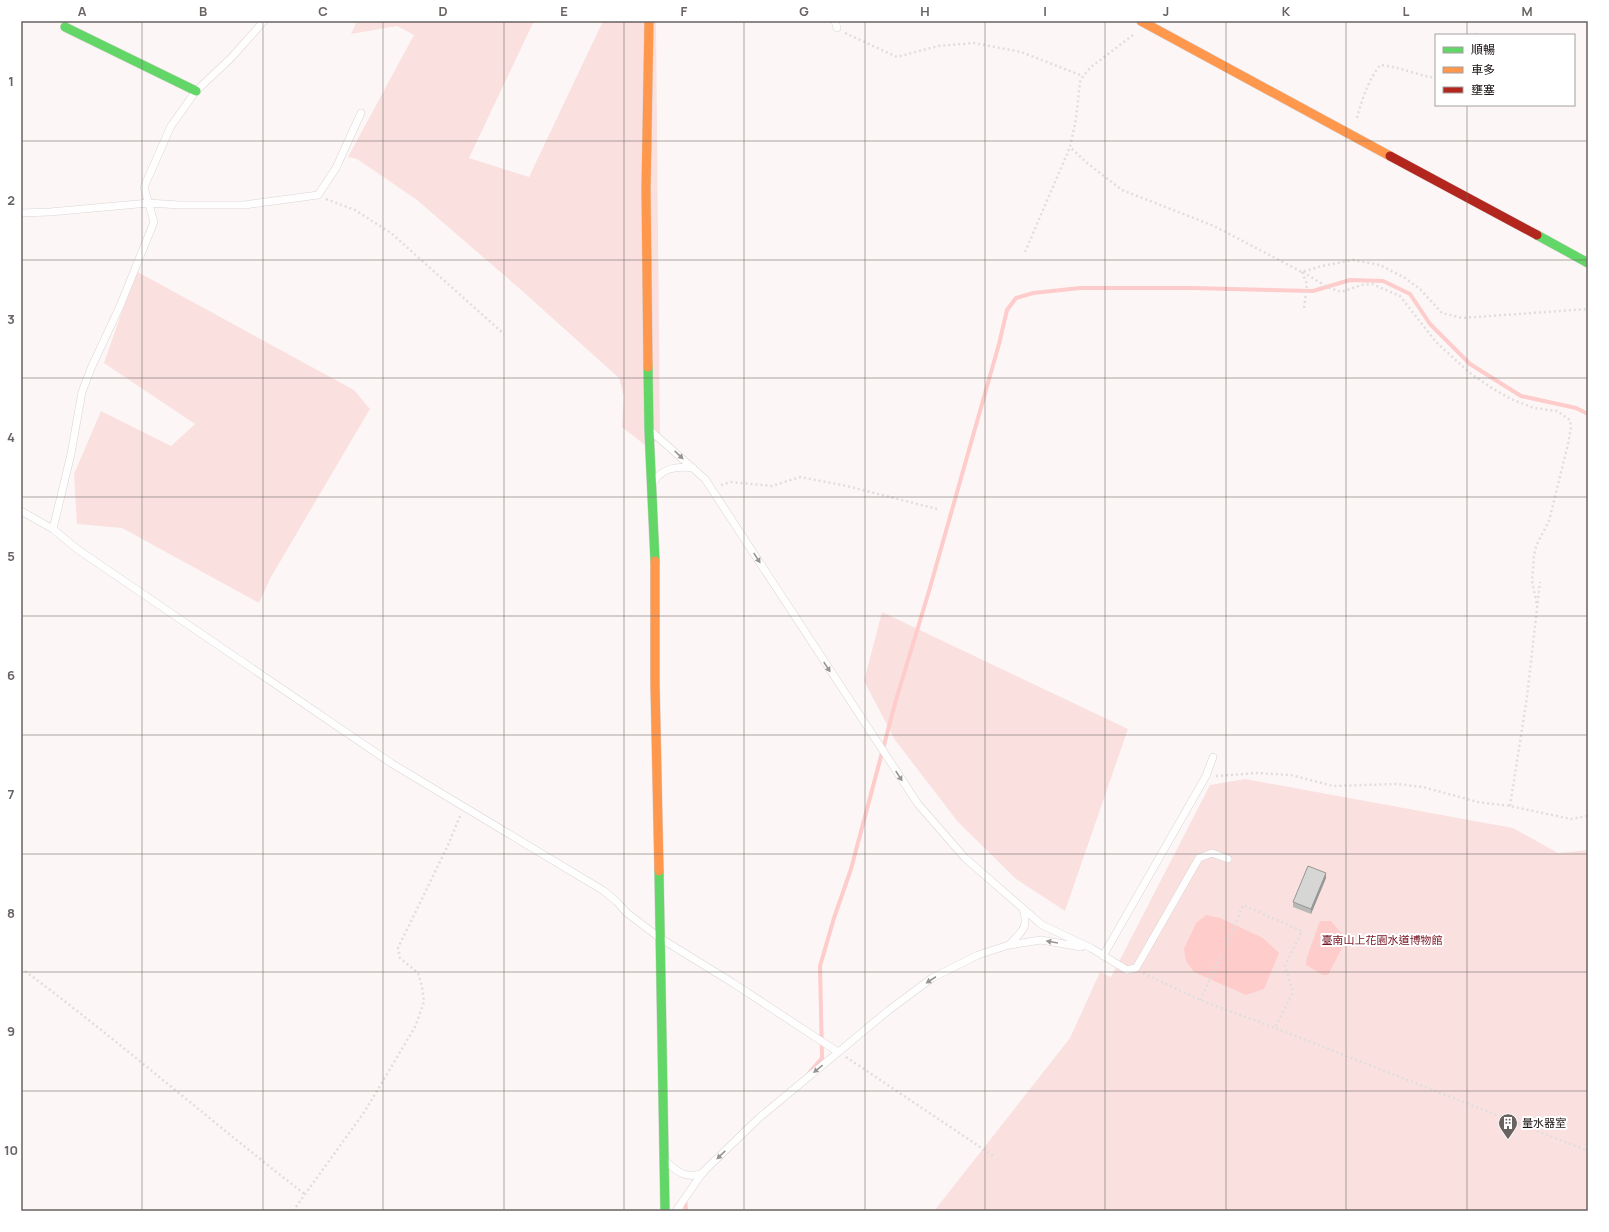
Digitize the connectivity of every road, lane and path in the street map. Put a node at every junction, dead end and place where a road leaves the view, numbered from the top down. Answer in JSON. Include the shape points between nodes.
{"nodes":[{"id":1,"x":264,"y":21,"type":"edge"},
{"id":2,"x":649,"y":21,"type":"edge"},
{"id":3,"x":1147,"y":22,"type":"edge"},
{"id":4,"x":836,"y":24,"type":"edge"},
{"id":5,"x":65,"y":27,"type":"dead end"},
{"id":6,"x":1477,"y":31,"type":"dead end"},
{"id":7,"x":1476,"y":34,"type":"edge"},
{"id":8,"x":1082,"y":76,"type":"junction"},
{"id":9,"x":1435,"y":78,"type":"edge"},
{"id":10,"x":196,"y":90,"type":"junction"},
{"id":11,"x":361,"y":113,"type":"dead end"},
{"id":12,"x":1354,"y":136,"type":"junction"},
{"id":13,"x":1070,"y":147,"type":"junction"},
{"id":14,"x":318,"y":195,"type":"junction"},
{"id":15,"x":149,"y":203,"type":"junction"},
{"id":16,"x":21,"y":213,"type":"edge"},
{"id":17,"x":1025,"y":252,"type":"dead end"},
{"id":18,"x":1588,"y":263,"type":"edge"},
{"id":19,"x":1302,"y":272,"type":"junction"},
{"id":20,"x":1304,"y":308,"type":"dead end"},
{"id":21,"x":1588,"y":309,"type":"edge"},
{"id":22,"x":504,"y":334,"type":"dead end"},
{"id":23,"x":649,"y":430,"type":"junction"},
{"id":24,"x":693,"y":468,"type":"junction"},
{"id":25,"x":652,"y":485,"type":"junction"},
{"id":26,"x":711,"y":488,"type":"junction"},
{"id":27,"x":937,"y":509,"type":"dead end"},
{"id":28,"x":21,"y":511,"type":"edge"},
{"id":29,"x":53,"y":529,"type":"junction"},
{"id":30,"x":1540,"y":582,"type":"dead end"},
{"id":31,"x":1537,"y":604,"type":"junction"},
{"id":32,"x":1212,"y":757,"type":"dead end"},
{"id":33,"x":1206,"y":776,"type":"junction"},
{"id":34,"x":455,"y":802,"type":"junction"},
{"id":35,"x":1510,"y":806,"type":"junction"},
{"id":36,"x":1588,"y":816,"type":"edge"},
{"id":37,"x":1228,"y":859,"type":"dead end"},
{"id":38,"x":1023,"y":909,"type":"junction"},
{"id":39,"x":660,"y":938,"type":"junction"},
{"id":40,"x":1009,"y":945,"type":"junction"},
{"id":41,"x":1227,"y":946,"type":"dead end"},
{"id":42,"x":1091,"y":948,"type":"junction"},
{"id":43,"x":1222,"y":954,"type":"dead end"},
{"id":44,"x":1103,"y":956,"type":"junction"},
{"id":45,"x":21,"y":968,"type":"edge"},
{"id":46,"x":1136,"y":968,"type":"junction"},
{"id":47,"x":1200,"y":1000,"type":"junction"},
{"id":48,"x":1275,"y":1028,"type":"junction"},
{"id":49,"x":838,"y":1052,"type":"junction"},
{"id":50,"x":1588,"y":1151,"type":"edge"},
{"id":51,"x":995,"y":1157,"type":"dead end"},
{"id":52,"x":664,"y":1160,"type":"junction"},
{"id":53,"x":703,"y":1172,"type":"junction"},
{"id":54,"x":306,"y":1195,"type":"junction"},
{"id":55,"x":293,"y":1211,"type":"edge"},
{"id":56,"x":665,"y":1211,"type":"edge"},
{"id":57,"x":676,"y":1211,"type":"edge"}],
"edges":[{"from":1,"to":10,"type":"lane","via":[[231,58]]},
{"from":2,"to":23,"type":"street","via":[[646,189]]},
{"from":3,"to":8,"type":"path"},
{"from":3,"to":12,"type":"street","via":[[1201,55]]},
{"from":4,"to":8,"type":"path","via":[[848,35],[897,57],[938,46],[974,43],[1021,52]]},
{"from":5,"to":10,"type":"street"},
{"from":6,"to":7,"type":"path"},
{"from":8,"to":13,"type":"path"},
{"from":9,"to":12,"type":"path","via":[[1395,66],[1380,65],[1362,99]]},
{"from":10,"to":15,"type":"lane","via":[[171,126],[144,187]]},
{"from":11,"to":14,"type":"lane","via":[[336,168]]},
{"from":12,"to":18,"type":"street"},
{"from":13,"to":17,"type":"path"},
{"from":13,"to":19,"type":"path","via":[[1122,190],[1214,226]]},
{"from":14,"to":15,"type":"lane","via":[[244,205]]},
{"from":14,"to":22,"type":"path","via":[[355,210],[391,233]]},
{"from":15,"to":16,"type":"lane"},
{"from":15,"to":29,"type":"lane","via":[[154,222],[82,392]]},
{"from":19,"to":20,"type":"path","via":[[1308,284]]},
{"from":19,"to":21,"type":"path","via":[[1353,260],[1380,265],[1420,289],[1442,312],[1462,318]]},
{"from":19,"to":31,"type":"path","via":[[1340,292],[1362,284],[1372,284],[1400,296],[1436,342],[1475,376],[1511,399],[1534,408],[1557,411],[1570,420],[1568,444],[1548,521],[1534,556],[1532,581]]},
{"from":23,"to":24,"type":"lane","one_way":true},
{"from":23,"to":25,"type":"street"},
{"from":24,"to":25,"type":"lane","via":[[681,466],[672,469],[658,476]]},
{"from":24,"to":26,"type":"lane"},
{"from":25,"to":39,"type":"street"},
{"from":26,"to":27,"type":"path","via":[[731,482],[772,486],[800,477]]},
{"from":26,"to":38,"type":"lane","one_way":true,"via":[[918,804],[965,858]]},
{"from":28,"to":29,"type":"lane"},
{"from":29,"to":34,"type":"lane","via":[[77,549],[391,763]]},
{"from":30,"to":31,"type":"path"},
{"from":31,"to":35,"type":"path","via":[[1528,689]]},
{"from":32,"to":33,"type":"lane"},
{"from":33,"to":35,"type":"path","via":[[1257,773],[1291,775],[1333,786],[1397,784],[1423,787],[1478,802]]},
{"from":33,"to":44,"type":"lane"},
{"from":34,"to":39,"type":"lane","via":[[604,891]]},
{"from":34,"to":54,"type":"path","via":[[461,817],[398,948],[400,958],[418,973],[424,1002],[420,1014],[415,1027],[365,1111]]},
{"from":35,"to":36,"type":"path","via":[[1571,819]]},
{"from":37,"to":46,"type":"lane","via":[[1212,853],[1199,858]]},
{"from":38,"to":40,"type":"lane","via":[[1027,920],[1024,928]]},
{"from":38,"to":42,"type":"lane","via":[[1042,925]]},
{"from":39,"to":49,"type":"lane"},
{"from":39,"to":52,"type":"street"},
{"from":42,"to":40,"type":"lane","one_way":true,"via":[[1042,940]]},
{"from":40,"to":49,"type":"lane","one_way":true,"via":[[978,955],[932,978]]},
{"from":41,"to":48,"type":"path","via":[[1243,905],[1302,931],[1286,966],[1293,992]]},
{"from":42,"to":44,"type":"lane"},
{"from":43,"to":47,"type":"path"},
{"from":44,"to":46,"type":"lane","via":[[1127,970]]},
{"from":45,"to":54,"type":"path","via":[[75,1008],[231,1137]]},
{"from":46,"to":47,"type":"path"},
{"from":47,"to":48,"type":"path"},
{"from":48,"to":50,"type":"path"},
{"from":49,"to":51,"type":"path"},
{"from":49,"to":53,"type":"lane","one_way":true,"via":[[759,1118]]},
{"from":52,"to":53,"type":"lane","via":[[676,1172],[682,1174],[690,1176]]},
{"from":52,"to":56,"type":"street"},
{"from":53,"to":57,"type":"lane"},
{"from":54,"to":55,"type":"path"}]}
